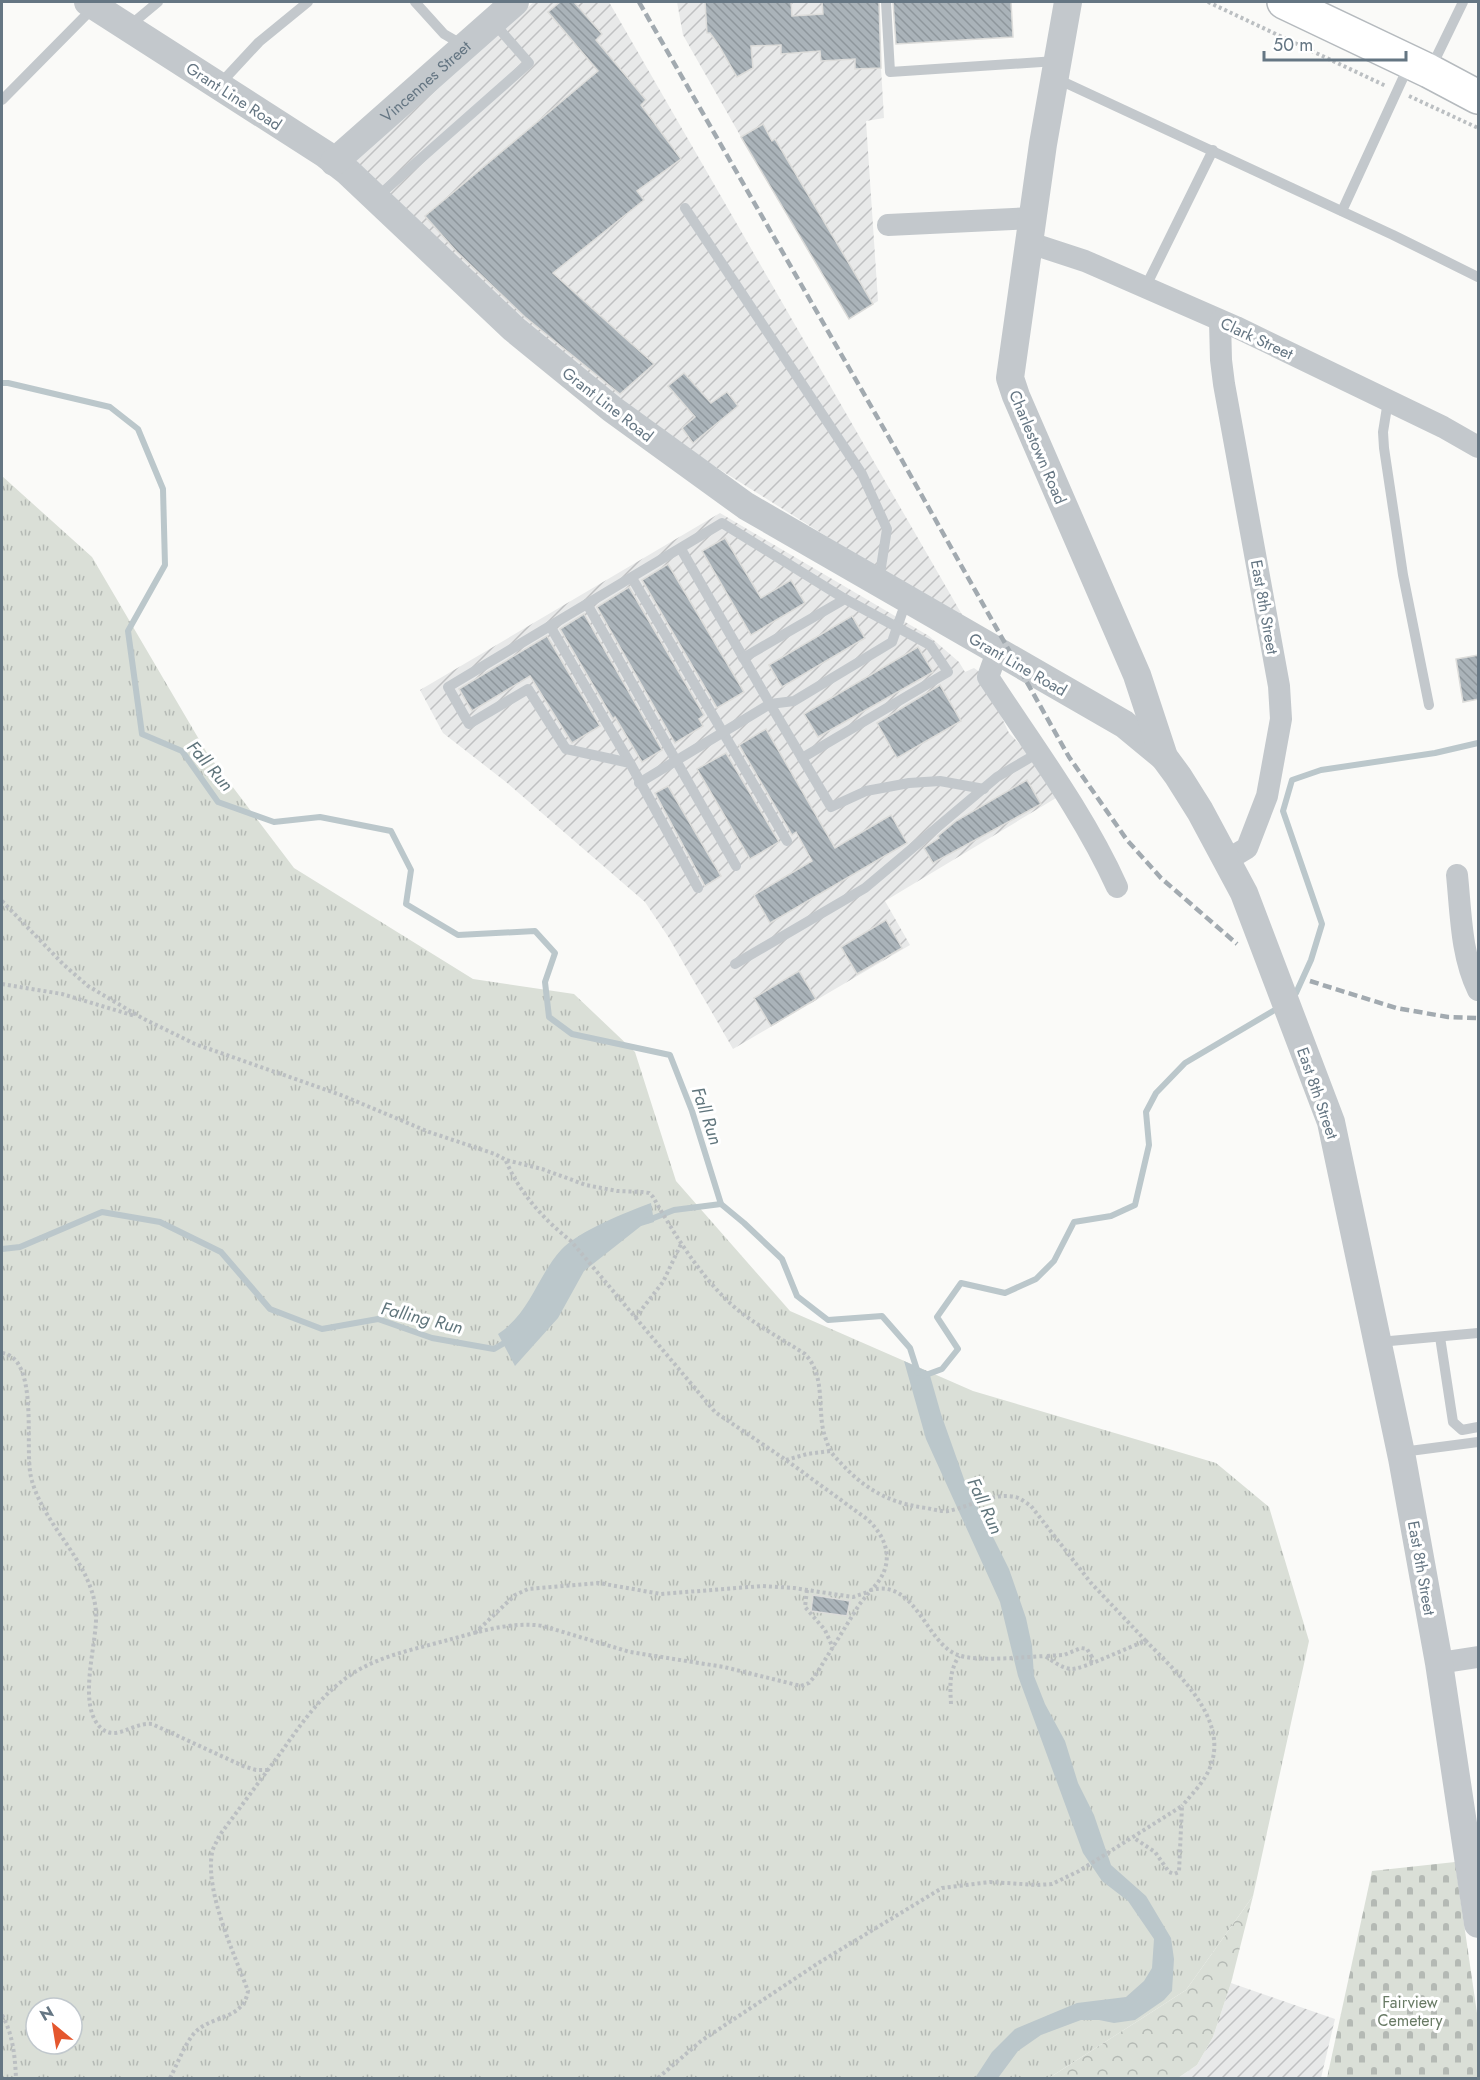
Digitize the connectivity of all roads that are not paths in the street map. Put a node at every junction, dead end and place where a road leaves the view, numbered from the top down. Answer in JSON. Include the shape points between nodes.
{"nodes":[{"id":1,"x":158,"y":2,"type":"edge"},
{"id":2,"x":308,"y":2,"type":"edge"},
{"id":3,"x":415,"y":2,"type":"edge"},
{"id":4,"x":515,"y":2,"type":"edge"},
{"id":5,"x":886,"y":2,"type":"edge"},
{"id":6,"x":1066,"y":2,"type":"edge"},
{"id":7,"x":1284,"y":2,"type":"edge"},
{"id":8,"x":1463,"y":2,"type":"edge"},
{"id":9,"x":92,"y":4,"type":"edge"},
{"id":10,"x":1316,"y":8,"type":"edge"},
{"id":11,"x":493,"y":21,"type":"junction"},
{"id":12,"x":128,"y":27,"type":"junction"},
{"id":13,"x":465,"y":46,"type":"junction"},
{"id":14,"x":1056,"y":69,"type":"junction"},
{"id":15,"x":1412,"y":74,"type":"junction"},
{"id":16,"x":219,"y":86,"type":"junction"},
{"id":17,"x":1479,"y":96,"type":"edge"},
{"id":18,"x":2,"y":100,"type":"edge"},
{"id":19,"x":1213,"y":150,"type":"junction"},
{"id":20,"x":334,"y":162,"type":"junction"},
{"id":21,"x":376,"y":198,"type":"junction"},
{"id":22,"x":685,"y":208,"type":"dead end"},
{"id":23,"x":1342,"y":211,"type":"junction"},
{"id":24,"x":888,"y":225,"type":"dead end"},
{"id":25,"x":1032,"y":231,"type":"junction"},
{"id":26,"x":1479,"y":277,"type":"edge"},
{"id":27,"x":1145,"y":288,"type":"junction"},
{"id":28,"x":1220,"y":321,"type":"junction"},
{"id":29,"x":1388,"y":401,"type":"junction"},
{"id":30,"x":1479,"y":447,"type":"edge"},
{"id":31,"x":681,"y":549,"type":"junction"},
{"id":32,"x":632,"y":578,"type":"junction"},
{"id":33,"x":879,"y":583,"type":"junction"},
{"id":34,"x":845,"y":599,"type":"junction"},
{"id":35,"x":909,"y":602,"type":"junction"},
{"id":36,"x":586,"y":604,"type":"junction"},
{"id":37,"x":550,"y":626,"type":"junction"},
{"id":38,"x":897,"y":628,"type":"junction"},
{"id":39,"x":997,"y":652,"type":"junction"},
{"id":40,"x":743,"y":658,"type":"junction"},
{"id":41,"x":770,"y":704,"type":"junction"},
{"id":42,"x":1429,"y":705,"type":"dead end"},
{"id":43,"x":723,"y":732,"type":"junction"},
{"id":44,"x":1038,"y":753,"type":"junction"},
{"id":45,"x":1164,"y":757,"type":"junction"},
{"id":46,"x":802,"y":758,"type":"junction"},
{"id":47,"x":676,"y":760,"type":"junction"},
{"id":48,"x":630,"y":764,"type":"junction"},
{"id":49,"x":639,"y":783,"type":"junction"},
{"id":50,"x":984,"y":789,"type":"junction"},
{"id":51,"x":787,"y":841,"type":"dead end"},
{"id":52,"x":1227,"y":860,"type":"junction"},
{"id":53,"x":736,"y":866,"type":"dead end"},
{"id":54,"x":1457,"y":875,"type":"dead end"},
{"id":55,"x":1117,"y":887,"type":"dead end"},
{"id":56,"x":698,"y":888,"type":"dead end"},
{"id":57,"x":735,"y":964,"type":"dead end"},
{"id":58,"x":1479,"y":990,"type":"edge"},
{"id":59,"x":1479,"y":1333,"type":"edge"},
{"id":60,"x":1440,"y":1337,"type":"junction"},
{"id":61,"x":1378,"y":1342,"type":"junction"},
{"id":62,"x":1479,"y":1427,"type":"edge"},
{"id":63,"x":1479,"y":1442,"type":"edge"},
{"id":64,"x":1401,"y":1452,"type":"junction"},
{"id":65,"x":1479,"y":1657,"type":"edge"},
{"id":66,"x":1438,"y":1664,"type":"junction"},
{"id":67,"x":1479,"y":1924,"type":"edge"}],
"edges":[{"from":1,"to":12,"type":"lane"},
{"from":2,"to":16,"type":"lane","via":[[259,42]]},
{"from":3,"to":13,"type":"lane","via":[[444,34]]},
{"from":4,"to":11,"type":"street","name":"Vincennes Street"},
{"from":5,"to":14,"type":"lane","via":[[890,72]]},
{"from":6,"to":14,"type":"street","name":"Charlestown Road"},
{"from":7,"to":10,"type":"main road"},
{"from":8,"to":15,"type":"lane"},
{"from":9,"to":12,"type":"street","name":"Grant Line Road"},
{"from":9,"to":18,"type":"lane"},
{"from":10,"to":15,"type":"main road"},
{"from":11,"to":13,"type":"street","name":"Vincennes Street"},
{"from":11,"to":21,"type":"lane","via":[[529,63]]},
{"from":12,"to":16,"type":"street","name":"Grant Line Road"},
{"from":13,"to":20,"type":"street","name":"Vincennes Street"},
{"from":14,"to":19,"type":"lane"},
{"from":14,"to":25,"type":"street","name":"Charlestown Road"},
{"from":15,"to":17,"type":"main road"},
{"from":15,"to":23,"type":"lane"},
{"from":16,"to":20,"type":"street","name":"Grant Line Road"},
{"from":19,"to":23,"type":"lane"},
{"from":19,"to":27,"type":"lane"},
{"from":20,"to":21,"type":"street","name":"Grant Line Road"},
{"from":21,"to":33,"type":"street","name":"Grant Line Road","via":[[514,329],[612,409],[746,506]]},
{"from":22,"to":33,"type":"lane","via":[[862,474],[887,529]]},
{"from":23,"to":26,"type":"lane"},
{"from":24,"to":25,"type":"street","name":"Clark Street"},
{"from":25,"to":27,"type":"street","name":"Clark Street"},
{"from":25,"to":45,"type":"street","name":"Charlestown Road","via":[[1011,369],[1012,387],[1137,675]]},
{"from":27,"to":28,"type":"street","name":"Clark Street"},
{"from":28,"to":29,"type":"street","name":"Clark Street"},
{"from":28,"to":52,"type":"street","name":"East 8th Street","via":[[1224,384],[1279,686],[1281,719],[1267,796],[1247,848]]},
{"from":29,"to":30,"type":"street","name":"Clark Street"},
{"from":29,"to":42,"type":"lane","via":[[1383,448]]},
{"from":31,"to":32,"type":"lane"},
{"from":31,"to":34,"type":"lane","via":[[722,524]]},
{"from":31,"to":40,"type":"lane"},
{"from":32,"to":36,"type":"lane"},
{"from":32,"to":43,"type":"lane"},
{"from":33,"to":35,"type":"street","name":"Grant Line Road"},
{"from":34,"to":38,"type":"lane"},
{"from":34,"to":40,"type":"lane"},
{"from":35,"to":38,"type":"lane"},
{"from":35,"to":39,"type":"street","name":"Grant Line Road"},
{"from":36,"to":37,"type":"lane"},
{"from":36,"to":47,"type":"lane"},
{"from":37,"to":48,"type":"lane"},
{"from":37,"to":48,"type":"lane","via":[[448,687],[470,724],[528,689],[566,749]]},
{"from":38,"to":41,"type":"lane","via":[[892,642],[794,701]]},
{"from":38,"to":46,"type":"lane","via":[[930,645],[948,672]]},
{"from":39,"to":44,"type":"street","via":[[988,677]]},
{"from":39,"to":45,"type":"street","name":"Grant Line Road","via":[[1124,724]]},
{"from":40,"to":41,"type":"lane"},
{"from":41,"to":43,"type":"lane"},
{"from":41,"to":46,"type":"lane"},
{"from":43,"to":47,"type":"lane"},
{"from":43,"to":51,"type":"lane"},
{"from":44,"to":50,"type":"lane"},
{"from":44,"to":55,"type":"street","via":[[1083,820]]},
{"from":45,"to":52,"type":"street","name":"Charlestown Road","via":[[1186,787]]},
{"from":46,"to":50,"type":"lane","via":[[831,807],[867,791],[909,783],[940,781]]},
{"from":47,"to":49,"type":"lane"},
{"from":47,"to":53,"type":"lane"},
{"from":48,"to":49,"type":"lane"},
{"from":49,"to":56,"type":"lane"},
{"from":50,"to":57,"type":"lane","via":[[865,888]]},
{"from":52,"to":61,"type":"street","name":"East 8th Street","via":[[1244,893],[1331,1122]]},
{"from":54,"to":58,"type":"street","via":[[1466,960]]},
{"from":59,"to":60,"type":"lane"},
{"from":60,"to":61,"type":"lane"},
{"from":60,"to":62,"type":"lane","via":[[1453,1422],[1462,1430]]},
{"from":61,"to":64,"type":"street","name":"East 8th Street"},
{"from":63,"to":64,"type":"lane"},
{"from":64,"to":66,"type":"street","name":"East 8th Street"},
{"from":65,"to":66,"type":"street"},
{"from":66,"to":67,"type":"street","name":"East 8th Street"}]}
